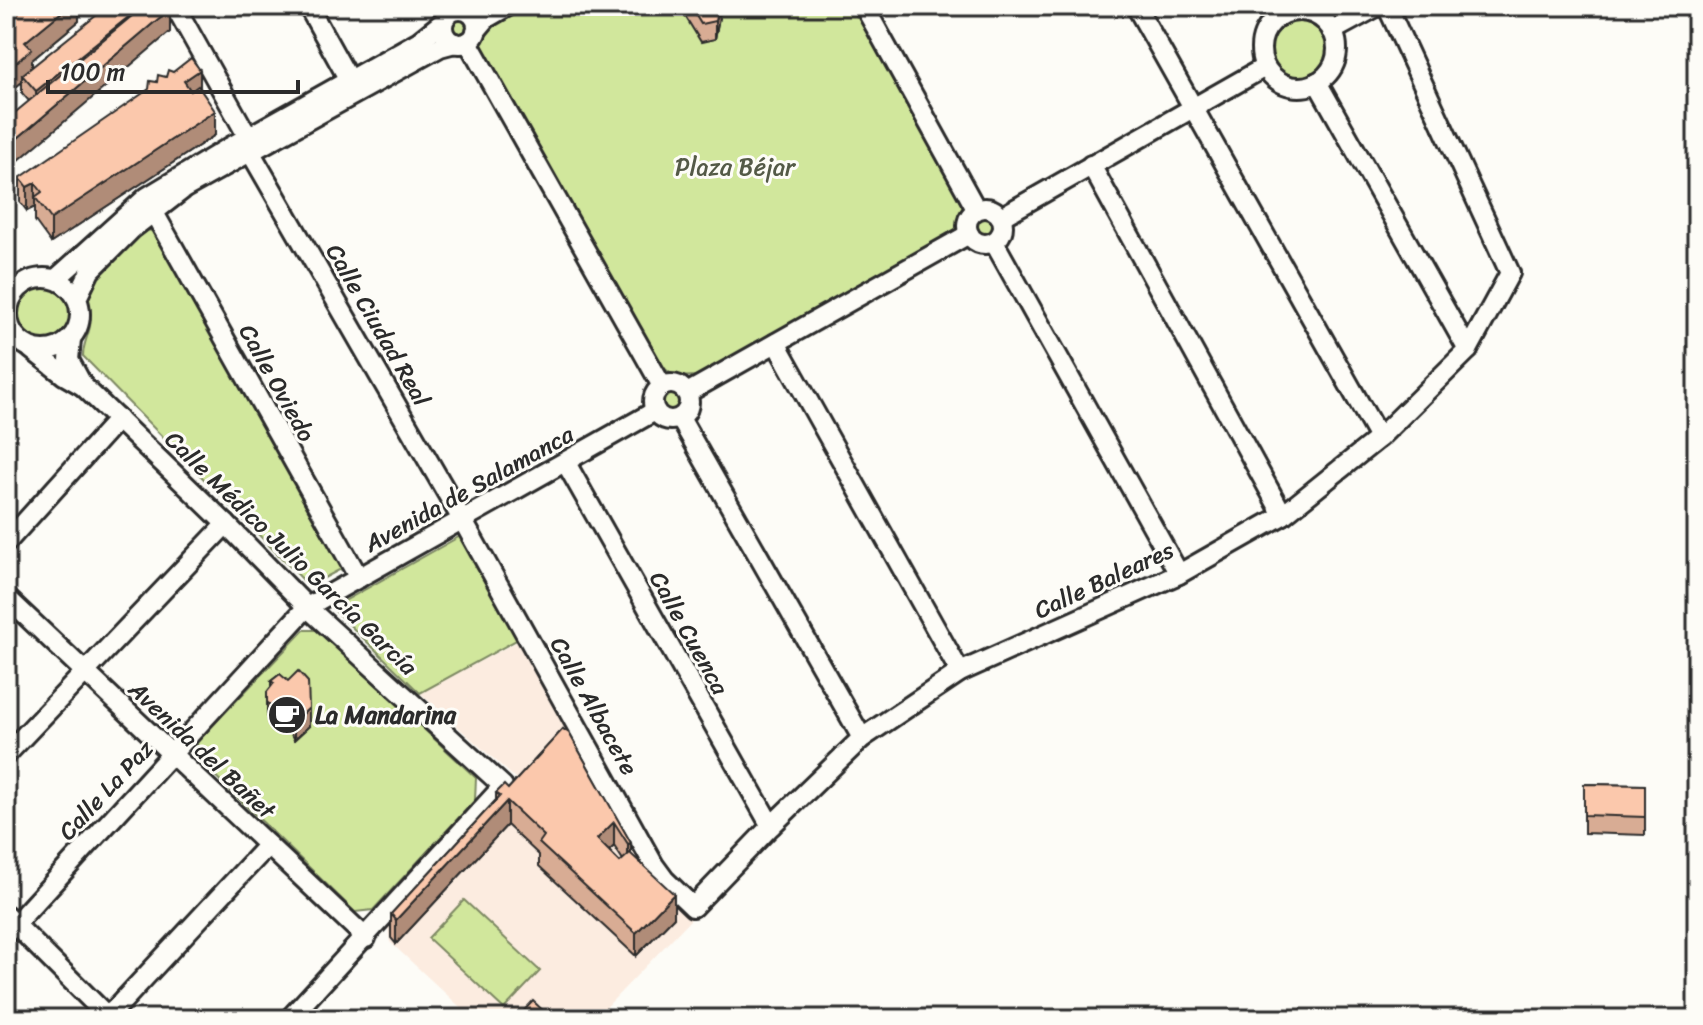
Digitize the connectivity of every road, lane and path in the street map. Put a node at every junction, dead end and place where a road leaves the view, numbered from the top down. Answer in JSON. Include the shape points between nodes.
{"nodes":[{"id":1,"x":175,"y":6,"type":"edge"},
{"id":2,"x":308,"y":6,"type":"edge"},
{"id":3,"x":508,"y":6,"type":"edge"},
{"id":4,"x":864,"y":6,"type":"edge"},
{"id":5,"x":1136,"y":6,"type":"edge"},
{"id":6,"x":1378,"y":6,"type":"edge"},
{"id":7,"x":1387,"y":6,"type":"edge"},
{"id":8,"x":457,"y":11,"type":"edge"},
{"id":9,"x":1278,"y":11,"type":"edge"},
{"id":10,"x":1332,"y":31,"type":"junction"},
{"id":11,"x":467,"y":39,"type":"junction"},
{"id":12,"x":1265,"y":67,"type":"junction"},
{"id":13,"x":349,"y":80,"type":"junction"},
{"id":14,"x":1317,"y":82,"type":"junction"},
{"id":15,"x":1194,"y":107,"type":"junction"},
{"id":16,"x":249,"y":145,"type":"junction"},
{"id":17,"x":1091,"y":165,"type":"junction"},
{"id":18,"x":976,"y":209,"type":"junction"},
{"id":19,"x":153,"y":211,"type":"junction"},
{"id":20,"x":1001,"y":217,"type":"junction"},
{"id":21,"x":969,"y":234,"type":"junction"},
{"id":22,"x":994,"y":242,"type":"junction"},
{"id":23,"x":56,"y":279,"type":"junction"},
{"id":24,"x":11,"y":290,"type":"edge"},
{"id":25,"x":77,"y":298,"type":"junction"},
{"id":26,"x":71,"y":339,"type":"junction"},
{"id":27,"x":14,"y":340,"type":"edge"},
{"id":28,"x":776,"y":343,"type":"junction"},
{"id":29,"x":1468,"y":350,"type":"junction"},
{"id":30,"x":83,"y":386,"type":"junction"},
{"id":31,"x":662,"y":386,"type":"junction"},
{"id":32,"x":687,"y":393,"type":"junction"},
{"id":33,"x":655,"y":411,"type":"junction"},
{"id":34,"x":680,"y":418,"type":"junction"},
{"id":35,"x":118,"y":419,"type":"junction"},
{"id":36,"x":1379,"y":438,"type":"junction"},
{"id":37,"x":566,"y":463,"type":"junction"},
{"id":38,"x":1283,"y":515,"type":"junction"},
{"id":39,"x":463,"y":521,"type":"junction"},
{"id":40,"x":226,"y":524,"type":"junction"},
{"id":41,"x":6,"y":543,"type":"edge"},
{"id":42,"x":1179,"y":574,"type":"junction"},
{"id":43,"x":359,"y":578,"type":"junction"},
{"id":44,"x":6,"y":597,"type":"edge"},
{"id":45,"x":307,"y":607,"type":"junction"},
{"id":46,"x":85,"y":672,"type":"junction"},
{"id":47,"x":960,"y":672,"type":"junction"},
{"id":48,"x":862,"y":738,"type":"junction"},
{"id":49,"x":172,"y":754,"type":"junction"},
{"id":50,"x":6,"y":755,"type":"edge"},
{"id":51,"x":771,"y":826,"type":"junction"},
{"id":52,"x":268,"y":845,"type":"junction"},
{"id":53,"x":693,"y":907,"type":"joint"},
{"id":54,"x":9,"y":924,"type":"edge"},
{"id":55,"x":366,"y":938,"type":"junction"},
{"id":56,"x":108,"y":1018,"type":"edge"},
{"id":57,"x":289,"y":1019,"type":"edge"}],
"edges":[{"from":1,"to":16,"type":"street","name":"Calle Ciudad Real"},
{"from":2,"to":13,"type":"street"},
{"from":3,"to":11,"type":"street"},
{"from":4,"to":18,"type":"street"},
{"from":5,"to":15,"type":"street"},
{"from":6,"to":10,"type":"street"},
{"from":7,"to":29,"type":"street","name":"Calle Baleares","via":[[1510,273]]},
{"from":8,"to":11,"type":"street","via":[[475,18]]},
{"from":8,"to":11,"type":"street","via":[[445,35]]},
{"from":8,"to":13,"type":"street","via":[[433,32]]},
{"from":9,"to":10,"type":"street","via":[[1309,12]]},
{"from":9,"to":12,"type":"street","via":[[1262,38]]},
{"from":10,"to":14,"type":"street","via":[[1336,60]]},
{"from":11,"to":16,"type":"street","via":[[440,47]]},
{"from":11,"to":31,"type":"street"},
{"from":12,"to":14,"type":"street","via":[[1288,86]]},
{"from":12,"to":15,"type":"street"},
{"from":13,"to":16,"type":"street"},
{"from":14,"to":29,"type":"street"},
{"from":15,"to":17,"type":"street"},
{"from":15,"to":36,"type":"street"},
{"from":16,"to":19,"type":"street"},
{"from":16,"to":23,"type":"street","via":[[147,197]]},
{"from":16,"to":39,"type":"street","name":"Calle Ciudad Real"},
{"from":17,"to":20,"type":"street"},
{"from":17,"to":38,"type":"street"},
{"from":18,"to":20,"type":"street","via":[[990,208]]},
{"from":18,"to":21,"type":"street","via":[[967,220]]},
{"from":19,"to":25,"type":"street","via":[[90,271]]},
{"from":19,"to":43,"type":"street","name":"Calle Oviedo"},
{"from":20,"to":22,"type":"street","via":[[1003,231]]},
{"from":21,"to":22,"type":"street","via":[[980,243]]},
{"from":21,"to":28,"type":"street"},
{"from":22,"to":42,"type":"street"},
{"from":23,"to":24,"type":"street","via":[[28,280]]},
{"from":23,"to":25,"type":"street"},
{"from":24,"to":27,"type":"street","via":[[7,316]]},
{"from":25,"to":26,"type":"street","via":[[79,326]]},
{"from":26,"to":27,"type":"street","via":[[45,350]]},
{"from":26,"to":30,"type":"street","name":"Calle Médico Julio García García","via":[[69,360]]},
{"from":27,"to":30,"type":"street","name":"Calle Médico Julio García García"},
{"from":28,"to":32,"type":"street"},
{"from":28,"to":47,"type":"street"},
{"from":29,"to":36,"type":"street","name":"Calle Baleares"},
{"from":30,"to":35,"type":"street","name":"Calle Médico Julio García García"},
{"from":31,"to":32,"type":"street","via":[[676,385]]},
{"from":31,"to":33,"type":"street","via":[[653,397]]},
{"from":32,"to":34,"type":"street","via":[[689,407]]},
{"from":33,"to":34,"type":"street","via":[[666,420]]},
{"from":33,"to":37,"type":"street","name":"Avenida de Salamanca"},
{"from":34,"to":48,"type":"street"},
{"from":35,"to":40,"type":"street","name":"Calle Médico Julio García García"},
{"from":35,"to":41,"type":"street"},
{"from":36,"to":38,"type":"street","name":"Calle Baleares"},
{"from":37,"to":39,"type":"street","name":"Avenida de Salamanca"},
{"from":37,"to":51,"type":"street","name":"Calle Cuenca"},
{"from":38,"to":42,"type":"street","name":"Calle Baleares"},
{"from":39,"to":43,"type":"street","name":"Avenida de Salamanca"},
{"from":39,"to":53,"type":"street","name":"Calle Albacete","via":[[654,865]]},
{"from":40,"to":45,"type":"street","name":"Calle Médico Julio García García"},
{"from":40,"to":46,"type":"street"},
{"from":42,"to":47,"type":"street","name":"Calle Baleares"},
{"from":43,"to":45,"type":"street","name":"Avenida de Salamanca"},
{"from":44,"to":46,"type":"street","name":"Avenida del Bañet"},
{"from":45,"to":49,"type":"street","name":"Calle La Paz"},
{"from":45,"to":55,"type":"street","name":"Calle Médico Julio García García","via":[[503,786]]},
{"from":46,"to":49,"type":"street","name":"Avenida del Bañet"},
{"from":46,"to":50,"type":"street"},
{"from":47,"to":48,"type":"street","name":"Calle Baleares"},
{"from":48,"to":51,"type":"street","name":"Calle Baleares"},
{"from":49,"to":52,"type":"street","name":"Avenida del Bañet"},
{"from":49,"to":54,"type":"street","name":"Calle La Paz"},
{"from":51,"to":53,"type":"street","name":"Calle Baleares"},
{"from":52,"to":55,"type":"street","name":"Avenida del Bañet"},
{"from":52,"to":56,"type":"street"},
{"from":54,"to":56,"type":"street"},
{"from":55,"to":57,"type":"street"}]}
